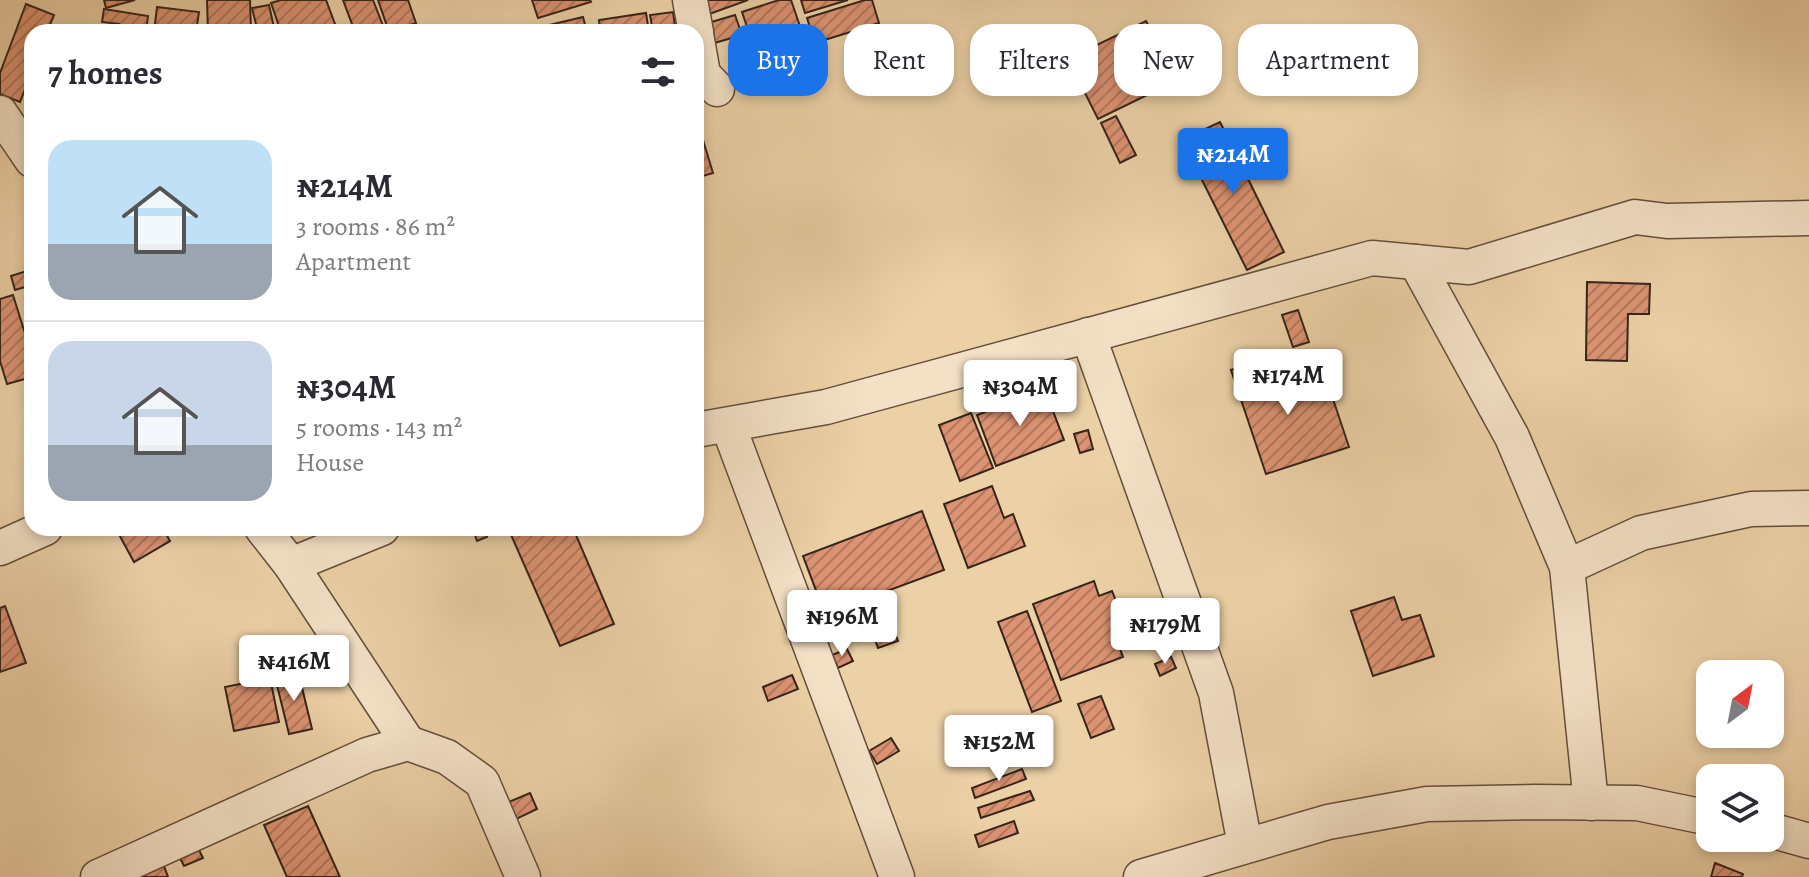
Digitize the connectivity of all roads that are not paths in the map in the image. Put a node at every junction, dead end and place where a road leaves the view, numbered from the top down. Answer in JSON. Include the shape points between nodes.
{"nodes":[{"id":1,"x":690,"y":0,"type":"edge"},
{"id":2,"x":694,"y":24,"type":"edge"},
{"id":3,"x":704,"y":75,"type":"edge"},
{"id":4,"x":717,"y":89,"type":"dead end"},
{"id":5,"x":0,"y":113,"type":"edge"},
{"id":6,"x":24,"y":148,"type":"edge"},
{"id":7,"x":1809,"y":218,"type":"edge"},
{"id":8,"x":1416,"y":262,"type":"junction"},
{"id":9,"x":1088,"y":335,"type":"junction"},
{"id":10,"x":712,"y":428,"type":"edge"},
{"id":11,"x":1809,"y":508,"type":"edge"},
{"id":12,"x":27,"y":536,"type":"edge"},
{"id":13,"x":268,"y":536,"type":"edge"},
{"id":14,"x":362,"y":536,"type":"edge"},
{"id":15,"x":0,"y":548,"type":"edge"},
{"id":16,"x":291,"y":565,"type":"junction"},
{"id":17,"x":1567,"y":567,"type":"junction"},
{"id":18,"x":408,"y":743,"type":"junction"},
{"id":19,"x":1591,"y":803,"type":"junction"},
{"id":20,"x":1696,"y":815,"type":"edge"},
{"id":21,"x":1784,"y":834,"type":"edge"},
{"id":22,"x":1809,"y":841,"type":"edge"},
{"id":23,"x":1245,"y":845,"type":"junction"},
{"id":24,"x":98,"y":877,"type":"edge"},
{"id":25,"x":523,"y":877,"type":"edge"},
{"id":26,"x":897,"y":877,"type":"edge"},
{"id":27,"x":1141,"y":877,"type":"edge"}],
"edges":[{"from":1,"to":2,"type":"street"},
{"from":3,"to":4,"type":"street"},
{"from":5,"to":6,"type":"street"},
{"from":7,"to":8,"type":"street","via":[[1635,217],[1469,267]]},
{"from":8,"to":9,"type":"street","via":[[1372,258]]},
{"from":8,"to":17,"type":"street","via":[[1512,437]]},
{"from":9,"to":10,"type":"street","via":[[826,407]]},
{"from":9,"to":23,"type":"street","via":[[1216,693]]},
{"from":10,"to":26,"type":"street"},
{"from":11,"to":17,"type":"street","via":[[1751,509],[1641,533]]},
{"from":12,"to":15,"type":"street"},
{"from":13,"to":16,"type":"street"},
{"from":14,"to":16,"type":"street"},
{"from":16,"to":18,"type":"street"},
{"from":17,"to":19,"type":"street"},
{"from":18,"to":24,"type":"street","via":[[367,755]]},
{"from":18,"to":25,"type":"street","via":[[447,757],[482,782]]},
{"from":19,"to":20,"type":"street","via":[[1637,803]]},
{"from":19,"to":23,"type":"street","via":[[1427,804],[1328,822]]},
{"from":21,"to":22,"type":"street"},
{"from":23,"to":27,"type":"street"}]}
